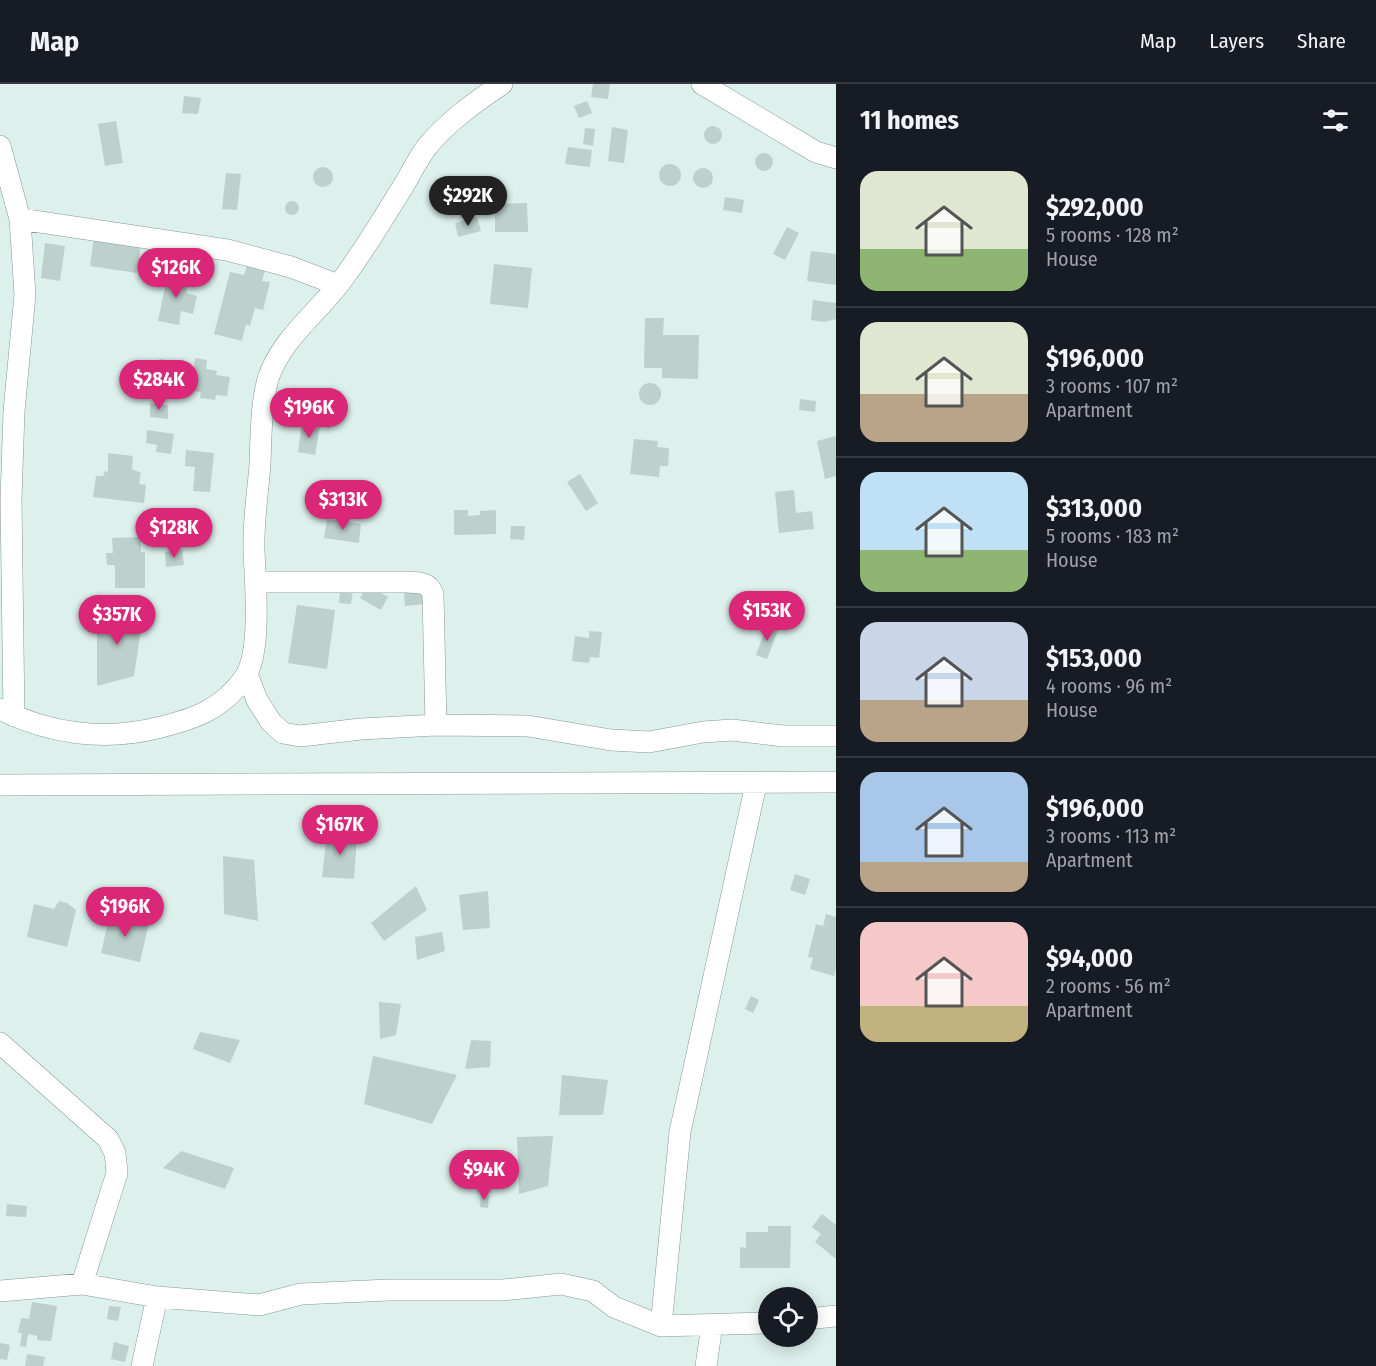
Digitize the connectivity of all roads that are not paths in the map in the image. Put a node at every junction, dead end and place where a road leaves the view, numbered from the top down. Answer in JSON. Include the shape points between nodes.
{"nodes":[{"id":1,"x":502,"y":84,"type":"edge"},
{"id":2,"x":702,"y":84,"type":"edge"},
{"id":3,"x":0,"y":146,"type":"edge"},
{"id":4,"x":836,"y":158,"type":"edge"},
{"id":5,"x":20,"y":219,"type":"junction"},
{"id":6,"x":338,"y":285,"type":"junction"},
{"id":7,"x":7,"y":415,"type":"edge"},
{"id":8,"x":5,"y":500,"type":"edge"},
{"id":9,"x":256,"y":582,"type":"junction"},
{"id":10,"x":246,"y":674,"type":"junction"},
{"id":11,"x":7,"y":712,"type":"edge"},
{"id":12,"x":436,"y":725,"type":"junction"},
{"id":13,"x":836,"y":736,"type":"edge"},
{"id":14,"x":835,"y":778,"type":"edge"},
{"id":15,"x":756,"y":784,"type":"junction"},
{"id":16,"x":0,"y":785,"type":"edge"},
{"id":17,"x":0,"y":1043,"type":"edge"},
{"id":18,"x":82,"y":1284,"type":"junction"},
{"id":19,"x":0,"y":1291,"type":"edge"},
{"id":20,"x":158,"y":1297,"type":"junction"},
{"id":21,"x":836,"y":1316,"type":"edge"},
{"id":22,"x":818,"y":1318,"type":"edge"},
{"id":23,"x":758,"y":1323,"type":"edge"},
{"id":24,"x":711,"y":1325,"type":"junction"},
{"id":25,"x":661,"y":1326,"type":"junction"},
{"id":26,"x":142,"y":1366,"type":"edge"},
{"id":27,"x":706,"y":1366,"type":"edge"}],
"edges":[{"from":1,"to":6,"type":"street","via":[[466,108],[426,148]]},
{"from":2,"to":4,"type":"street","via":[[816,152]]},
{"from":3,"to":5,"type":"street"},
{"from":5,"to":6,"type":"street","via":[[227,250],[291,267]]},
{"from":5,"to":7,"type":"street","via":[[25,296]]},
{"from":6,"to":9,"type":"street","via":[[277,355],[267,381],[254,547]]},
{"from":7,"to":8,"type":"street"},
{"from":8,"to":11,"type":"street"},
{"from":9,"to":10,"type":"street","via":[[255,640]]},
{"from":9,"to":12,"type":"street","via":[[408,582],[430,587],[434,594]]},
{"from":10,"to":11,"type":"street","via":[[228,698],[208,711],[152,729],[101,735],[34,724]]},
{"from":10,"to":12,"type":"street","via":[[271,722],[284,733],[311,736]]},
{"from":12,"to":13,"type":"street","via":[[528,726],[649,742],[732,730],[783,736]]},
{"from":14,"to":15,"type":"street"},
{"from":15,"to":16,"type":"street"},
{"from":15,"to":25,"type":"street","via":[[680,1132]]},
{"from":17,"to":18,"type":"street","via":[[108,1139],[115,1153],[117,1173]]},
{"from":18,"to":19,"type":"street"},
{"from":18,"to":20,"type":"street"},
{"from":20,"to":25,"type":"street","via":[[259,1305],[301,1294],[503,1290],[561,1284],[593,1291],[614,1307]]},
{"from":20,"to":26,"type":"street"},
{"from":21,"to":22,"type":"street"},
{"from":23,"to":24,"type":"street"},
{"from":24,"to":25,"type":"street"},
{"from":24,"to":27,"type":"street"}]}
